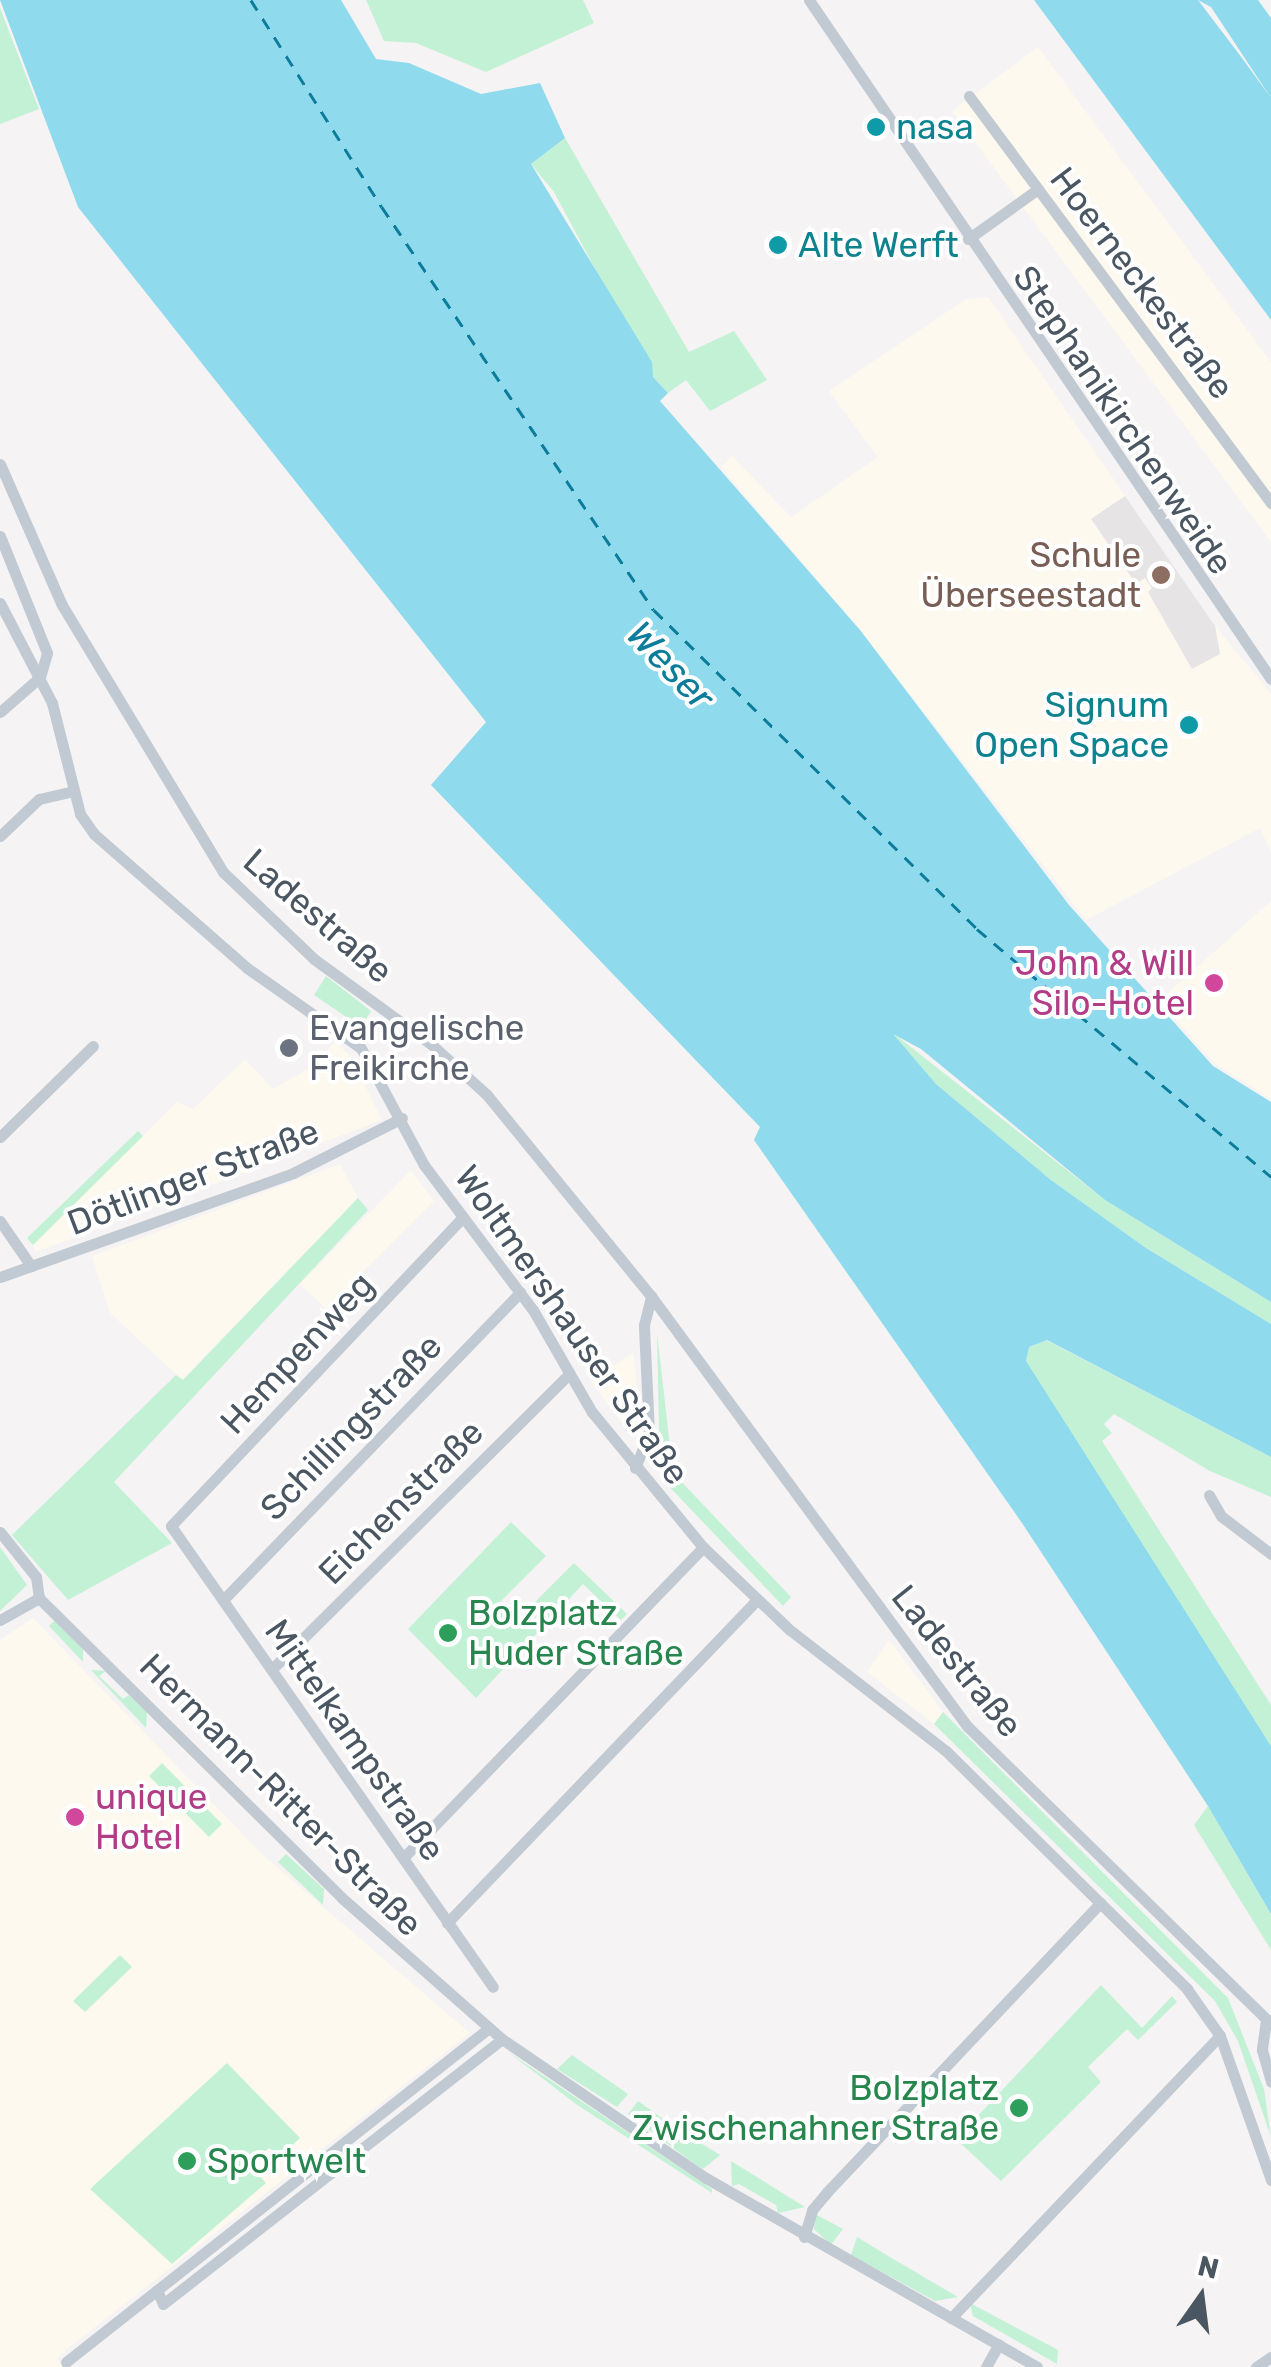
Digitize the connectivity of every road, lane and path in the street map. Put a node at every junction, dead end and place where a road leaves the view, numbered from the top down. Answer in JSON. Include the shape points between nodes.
{"nodes":[{"id":1,"x":810,"y":0,"type":"edge"},
{"id":2,"x":969,"y":96,"type":"dead end"},
{"id":3,"x":1038,"y":189,"type":"junction"},
{"id":4,"x":968,"y":239,"type":"junction"},
{"id":5,"x":0,"y":464,"type":"edge"},
{"id":6,"x":1271,"y":503,"type":"edge"},
{"id":7,"x":0,"y":536,"type":"edge"},
{"id":8,"x":0,"y":603,"type":"edge"},
{"id":9,"x":40,"y":678,"type":"junction"},
{"id":10,"x":1271,"y":679,"type":"edge"},
{"id":11,"x":0,"y":712,"type":"edge"},
{"id":12,"x":73,"y":791,"type":"junction"},
{"id":13,"x":0,"y":836,"type":"edge"},
{"id":14,"x":93,"y":1046,"type":"dead end"},
{"id":15,"x":402,"y":1118,"type":"junction"},
{"id":16,"x":0,"y":1137,"type":"edge"},
{"id":17,"x":463,"y":1217,"type":"junction"},
{"id":18,"x":0,"y":1220,"type":"edge"},
{"id":19,"x":32,"y":1266,"type":"junction"},
{"id":20,"x":0,"y":1278,"type":"edge"},
{"id":21,"x":520,"y":1292,"type":"junction"},
{"id":22,"x":652,"y":1296,"type":"junction"},
{"id":23,"x":568,"y":1375,"type":"junction"},
{"id":24,"x":636,"y":1468,"type":"junction"},
{"id":25,"x":1209,"y":1495,"type":"dead end"},
{"id":26,"x":171,"y":1526,"type":"joint"},
{"id":27,"x":0,"y":1532,"type":"edge"},
{"id":28,"x":703,"y":1547,"type":"junction"},
{"id":29,"x":1271,"y":1554,"type":"edge"},
{"id":30,"x":39,"y":1598,"type":"junction"},
{"id":31,"x":222,"y":1600,"type":"junction"},
{"id":32,"x":756,"y":1601,"type":"junction"},
{"id":33,"x":0,"y":1620,"type":"edge"},
{"id":34,"x":272,"y":1669,"type":"junction"},
{"id":35,"x":405,"y":1856,"type":"junction"},
{"id":36,"x":1100,"y":1904,"type":"junction"},
{"id":37,"x":447,"y":1923,"type":"junction"},
{"id":38,"x":492,"y":1986,"type":"dead end"},
{"id":39,"x":1268,"y":2022,"type":"edge"},
{"id":40,"x":489,"y":2028,"type":"junction"},
{"id":41,"x":1220,"y":2036,"type":"junction"},
{"id":42,"x":502,"y":2039,"type":"junction"},
{"id":43,"x":1271,"y":2082,"type":"edge"},
{"id":44,"x":300,"y":2180,"type":"junction"},
{"id":45,"x":1271,"y":2180,"type":"edge"},
{"id":46,"x":308,"y":2192,"type":"junction"},
{"id":47,"x":812,"y":2210,"type":"junction"},
{"id":48,"x":783,"y":2224,"type":"junction"},
{"id":49,"x":804,"y":2237,"type":"junction"},
{"id":50,"x":158,"y":2290,"type":"junction"},
{"id":51,"x":952,"y":2318,"type":"junction"},
{"id":52,"x":999,"y":2344,"type":"junction"},
{"id":53,"x":1271,"y":2357,"type":"edge"},
{"id":54,"x":66,"y":2362,"type":"dead end"},
{"id":55,"x":986,"y":2367,"type":"edge"},
{"id":56,"x":1037,"y":2367,"type":"edge"},
{"id":57,"x":1256,"y":2367,"type":"edge"}],
"edges":[{"from":1,"to":4,"type":"street","name":"Stephanikirchenweide"},
{"from":2,"to":3,"type":"street","name":"Hoerneckestraße"},
{"from":3,"to":4,"type":"street"},
{"from":3,"to":6,"type":"street","name":"Hoerneckestraße"},
{"from":4,"to":10,"type":"street","name":"Stephanikirchenweide"},
{"from":5,"to":22,"type":"street","name":"Ladestraße","via":[[62,605],[223,872],[314,958],[462,1069]]},
{"from":7,"to":9,"type":"street","via":[[47,653]]},
{"from":8,"to":9,"type":"street","name":"Woltmershauser Straße"},
{"from":9,"to":11,"type":"street"},
{"from":9,"to":12,"type":"street","name":"Woltmershauser Straße"},
{"from":12,"to":13,"type":"street","via":[[39,799]]},
{"from":12,"to":15,"type":"street","name":"Woltmershauser Straße","via":[[100,841],[247,968],[361,1048]]},
{"from":14,"to":16,"type":"street"},
{"from":15,"to":17,"type":"street","name":"Woltmershauser Straße","via":[[424,1165]]},
{"from":15,"to":19,"type":"street","name":"Dötlinger Straße","via":[[292,1173]]},
{"from":17,"to":21,"type":"street","name":"Woltmershauser Straße"},
{"from":17,"to":26,"type":"street","name":"Hempenweg"},
{"from":18,"to":19,"type":"street"},
{"from":19,"to":20,"type":"street","name":"Dötlinger Straße"},
{"from":21,"to":23,"type":"street","name":"Woltmershauser Straße"},
{"from":21,"to":31,"type":"street","name":"Schillingstraße"},
{"from":22,"to":24,"type":"street","via":[[644,1325],[649,1434]]},
{"from":22,"to":39,"type":"street","name":"Ladestraße","via":[[967,1726]]},
{"from":23,"to":24,"type":"street","name":"Woltmershauser Straße"},
{"from":23,"to":34,"type":"street","name":"Eichenstraße"},
{"from":24,"to":28,"type":"street","name":"Woltmershauser Straße"},
{"from":25,"to":29,"type":"street","via":[[1221,1516]]},
{"from":26,"to":31,"type":"street","name":"Mittelkampstraße"},
{"from":27,"to":30,"type":"street","name":"Hermann-Ritter-Straße","via":[[36,1578]]},
{"from":28,"to":32,"type":"street","name":"Woltmershauser Straße"},
{"from":28,"to":35,"type":"street"},
{"from":30,"to":33,"type":"street"},
{"from":30,"to":40,"type":"street","name":"Hermann-Ritter-Straße","via":[[342,1898]]},
{"from":31,"to":34,"type":"street","name":"Mittelkampstraße"},
{"from":32,"to":36,"type":"street","name":"Woltmershauser Straße","via":[[946,1751]]},
{"from":32,"to":37,"type":"street"},
{"from":34,"to":35,"type":"street","name":"Mittelkampstraße"},
{"from":35,"to":37,"type":"street","name":"Mittelkampstraße"},
{"from":36,"to":41,"type":"street","name":"Woltmershauser Straße","via":[[1187,1989]]},
{"from":36,"to":47,"type":"street"},
{"from":37,"to":38,"type":"street","name":"Mittelkampstraße"},
{"from":39,"to":43,"type":"street","name":"Ladestraße","via":[[1262,2050]]},
{"from":40,"to":42,"type":"street","name":"Hermann-Ritter-Straße"},
{"from":40,"to":44,"type":"street"},
{"from":41,"to":45,"type":"street","name":"Woltmershauser Straße"},
{"from":41,"to":51,"type":"street"},
{"from":42,"to":46,"type":"street"},
{"from":42,"to":48,"type":"street","name":"Hermann-Ritter-Straße","via":[[643,2138]]},
{"from":44,"to":46,"type":"street"},
{"from":44,"to":50,"type":"street"},
{"from":46,"to":50,"type":"street","via":[[163,2304]]},
{"from":47,"to":48,"type":"street"},
{"from":47,"to":49,"type":"street"},
{"from":48,"to":49,"type":"street","name":"Hermann-Ritter-Straße"},
{"from":49,"to":51,"type":"street","name":"Hermann-Ritter-Straße"},
{"from":50,"to":54,"type":"street"},
{"from":51,"to":52,"type":"street","name":"Hermann-Ritter-Straße"},
{"from":52,"to":55,"type":"street"},
{"from":52,"to":56,"type":"street","name":"Hermann-Ritter-Straße"},
{"from":53,"to":57,"type":"street"}]}
